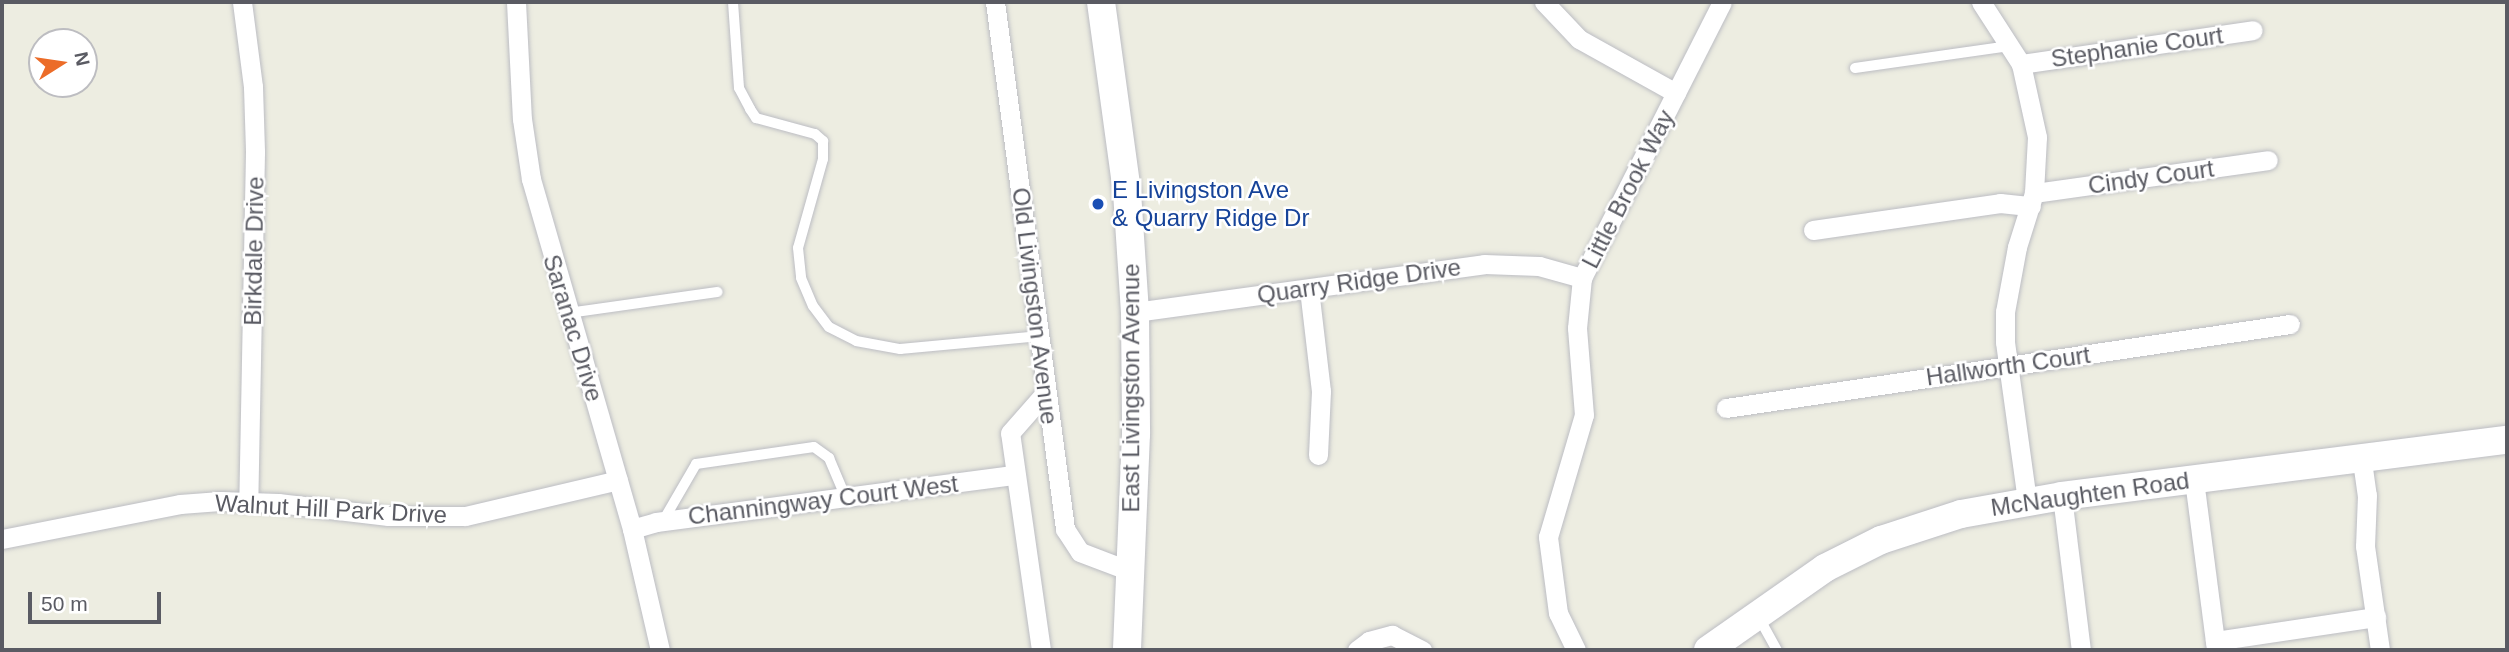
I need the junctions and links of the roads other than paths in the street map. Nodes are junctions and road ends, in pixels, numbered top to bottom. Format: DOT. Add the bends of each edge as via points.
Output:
graph roads {
  1 [pos="242,2"];
  2 [pos="516,2"];
  3 [pos="733,2"];
  4 [pos="995,2"];
  5 [pos="1101,2"];
  6 [pos="1722,2"];
  7 [pos="1981,2"];
  8 [pos="1548,4"];
  9 [pos="2253,30"];
  10 [pos="2013,45"];
  11 [pos="2021,64"];
  12 [pos="1855,68"];
  13 [pos="1676,93"];
  14 [pos="2268,160"];
  15 [pos="2032,200"];
  16 [pos="1813,230"];
  17 [pos="1583,278"];
  18 [pos="1309,289"];
  19 [pos="718,292"];
  20 [pos="1135,312"];
  21 [pos="568,313"];
  22 [pos="2290,324"];
  23 [pos="1040,336"];
  24 [pos="2008,366"];
  25 [pos="1046,391"];
  26 [pos="1727,408"];
  27 [pos="2507,440"];
  28 [pos="1318,455"];
  29 [pos="2362,460"];
  30 [pos="1015,475"];
  31 [pos="618,480"];
  32 [pos="2194,480"];
  33 [pos="2063,496"];
  34 [pos="846,498"];
  35 [pos="248,501"];
  36 [pos="2028,501"];
  37 [pos="663,521"];
  38 [pos="632,529"];
  39 [pos="2,539"];
  40 [pos="1130,571"];
  41 [pos="1756,612"];
  42 [pos="2376,617"];
  43 [pos="2215,645"];
  44 [pos="660,650"];
  45 [pos="1041,650"];
  46 [pos="1127,650"];
  47 [pos="1357,650"];
  48 [pos="1422,650"];
  49 [pos="1576,650"];
  50 [pos="1708,650"];
  51 [pos="1777,650"];
  52 [pos="2081,650"];
  53 [pos="2380,650"];
  1 -- 35 [label="street, Birkdale Drive" via="253,87 255,152"];
  2 -- 21 [label="street, Saranac Drive" via="525,149"];
  3 -- 23 [label="lane" via="739,88 756,118 815,134 823,141 798,248 801,278 829,327 856,341 900,349"];
  4 -- 23 [label="street, Old Livingston Avenue"];
  5 -- 20 [label="street, East Livingston Avenue" via="1126,192"];
  6 -- 13 [label="street, Little Brook Way"];
  7 -- 10 [label="street"];
  8 -- 13 [label="street, Little Brook Way" via="1579,39"];
  9 -- 11 [label="street, Stephanie Court"];
  10 -- 11 [label="street"];
  10 -- 12 [label="lane"];
  11 -- 15 [label="street" via="2037,136"];
  13 -- 17 [label="street, Little Brook Way"];
  14 -- 15 [label="street, Cindy Court"];
  15 -- 16 [label="street, Cindy Court"];
  15 -- 24 [label="street" via="2005,312"];
  17 -- 18 [label="street, Quarry Ridge Drive" via="1511,262"];
  17 -- 49 [label="street, Little Brook Way" via="1577,328 1584,415 1548,537 1554,595 1563,629"];
  18 -- 20 [label="street, Quarry Ridge Drive"];
  18 -- 28 [label="street" via="1320,366"];
  19 -- 21 [label="lane"];
  20 -- 40 [label="street, East Livingston Avenue"];
  21 -- 31 [label="street, Saranac Drive"];
  22 -- 24 [label="street, Hallworth Court"];
  23 -- 25 [label="street, Old Livingston Avenue"];
  24 -- 26 [label="street, Hallworth Court"];
  24 -- 36 [label="street"];
  25 -- 30 [label="street" via="1010,433"];
  25 -- 40 [label="street, Old Livingston Avenue" via="1067,538 1080,552"];
  27 -- 29 [label="street, McNaughten Road"];
  29 -- 32 [label="street, McNaughten Road"];
  29 -- 42 [label="street" via="2367,495 2365,546"];
  30 -- 34 [label="street, Channingway Court West"];
  30 -- 45 [label="street"];
  31 -- 35 [label="street, Walnut Hill Park Drive" via="465,516 388,516"];
  31 -- 38 [label="street, Saranac Drive"];
  32 -- 33 [label="street, McNaughten Road"];
  32 -- 43 [label="street"];
  33 -- 36 [label="street, McNaughten Road"];
  33 -- 52 [label="street"];
  34 -- 37 [label="street, Channingway Court West"];
  34 -- 37 [label="lane" via="829,458 814,447 696,464"];
  35 -- 39 [label="street, Walnut Hill Park Drive" via="180,504"];
  36 -- 41 [label="street, McNaughten Road" via="1961,514 1881,540 1825,568"];
  37 -- 38 [label="street, Channingway Court West"];
  38 -- 44 [label="street, Saranac Drive"];
  40 -- 46 [label="street, East Livingston Avenue"];
  41 -- 50 [label="street, McNaughten Road"];
  41 -- 51 [label="lane"];
  42 -- 43 [label="street"];
  42 -- 53 [label="street"];
  47 -- 48 [label="street" via="1369,641 1392,635"];
}
